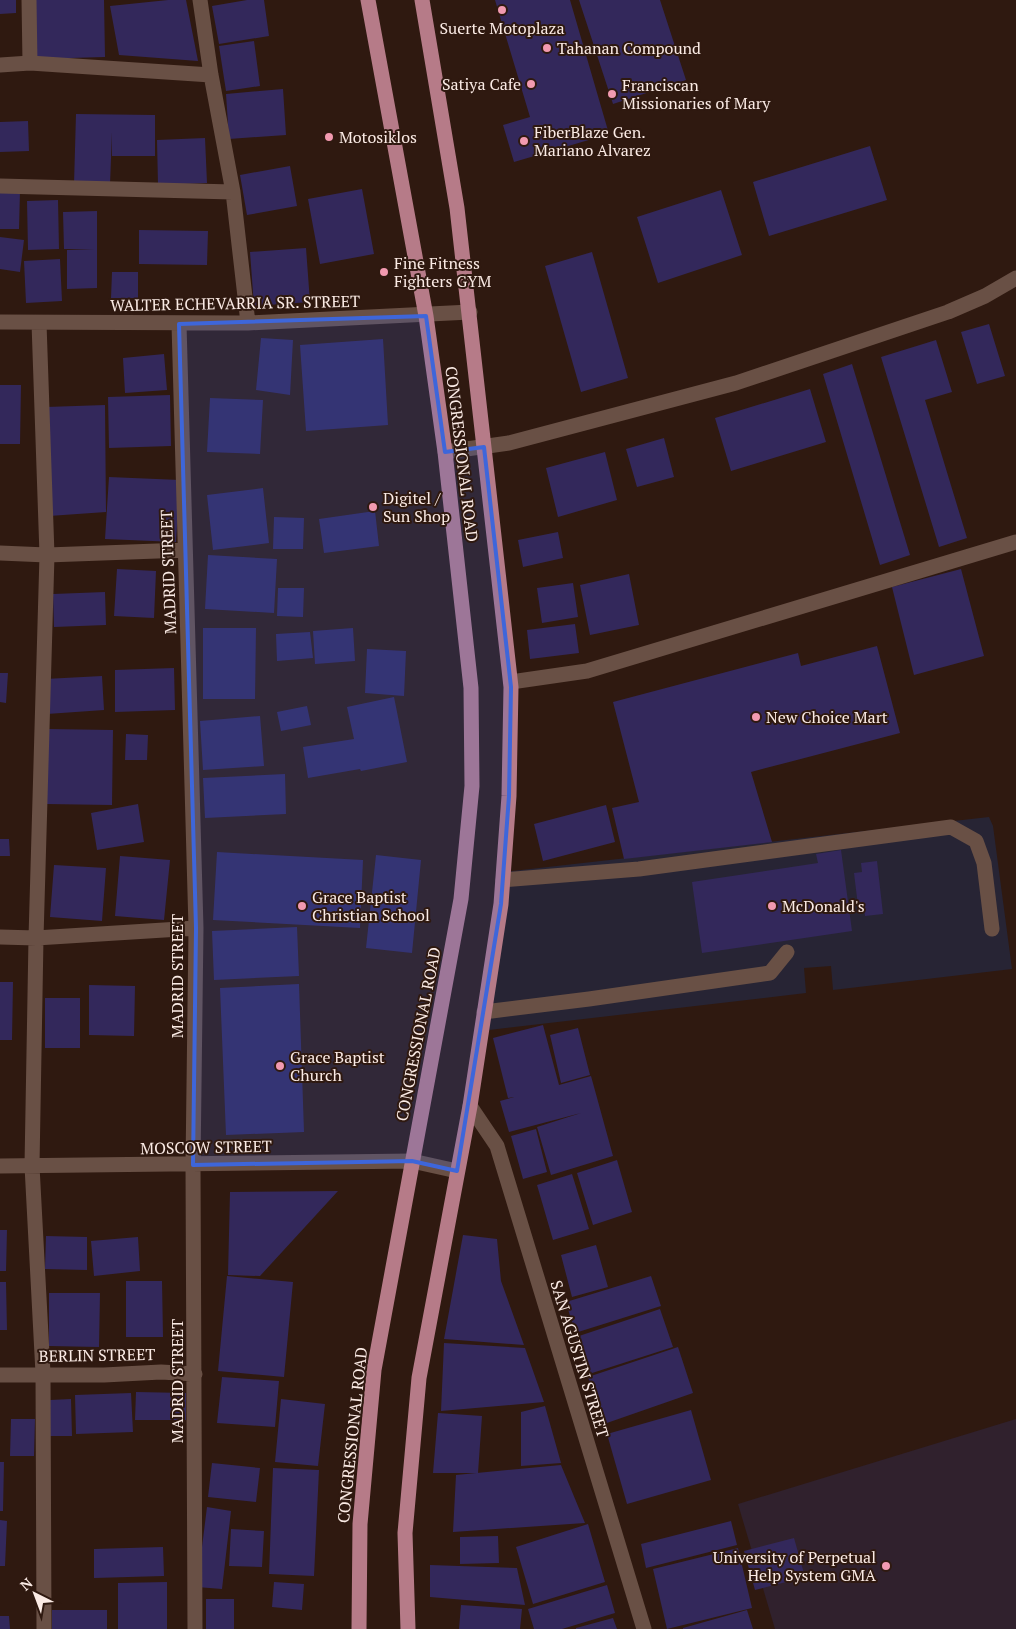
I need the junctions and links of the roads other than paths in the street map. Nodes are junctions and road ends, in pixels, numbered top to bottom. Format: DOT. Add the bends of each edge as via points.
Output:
graph roads {
  1 [pos="29,0"];
  2 [pos="200,0"];
  3 [pos="368,0"];
  4 [pos="422,0"];
  5 [pos="30,63"];
  6 [pos="0,65"];
  7 [pos="211,75"];
  8 [pos="0,186"];
  9 [pos="233,192"];
  10 [pos="1016,278"];
  11 [pos="470,312"];
  12 [pos="426,316"];
  13 [pos="0,322"];
  14 [pos="39,323"];
  15 [pos="248,323"];
  16 [pos="180,324"];
  17 [pos="484,447"];
  18 [pos="445,452"];
  19 [pos="1016,542"];
  20 [pos="185,550"];
  21 [pos="0,553"];
  22 [pos="47,555"];
  23 [pos="511,682"];
  24 [pos="503,880"];
  25 [pos="196,928"];
  26 [pos="992,929"];
  27 [pos="0,937"];
  28 [pos="36,938"];
  29 [pos="787,952"];
  30 [pos="484,1012"];
  31 [pos="470,1106"];
  32 [pos="412,1161"];
  33 [pos="194,1165"];
  34 [pos="0,1166"];
  35 [pos="32,1166"];
  36 [pos="457,1171"];
  37 [pos="43,1373"];
  38 [pos="195,1374"];
  39 [pos="0,1375"];
  40 [pos="44,1629"];
  41 [pos="195,1629"];
  42 [pos="359,1629"];
  43 [pos="408,1629"];
  44 [pos="644,1629"];
  1 -- 5 [label="street"];
  2 -- 7 [label="street"];
  3 -- 12 [label="main road, CONGRESSIONAL ROAD"];
  4 -- 11 [label="main road, CONGRESSIONAL ROAD" via="457,208"];
  5 -- 6 [label="street"];
  5 -- 7 [label="street"];
  7 -- 9 [label="street"];
  8 -- 9 [label="street"];
  9 -- 15 [label="street"];
  10 -- 17 [label="street" via="948,312 736,383"];
  11 -- 12 [label="street, WALTER ECHEVARRIA SR. STREET"];
  11 -- 17 [label="main road, CONGRESSIONAL ROAD"];
  12 -- 15 [label="street, WALTER ECHEVARRIA SR. STREET"];
  12 -- 18 [label="main road, CONGRESSIONAL ROAD"];
  13 -- 14 [label="street, WALTER ECHEVARRIA SR. STREET"];
  14 -- 16 [label="street, WALTER ECHEVARRIA SR. STREET"];
  14 -- 22 [label="street"];
  15 -- 16 [label="street, WALTER ECHEVARRIA SR. STREET"];
  16 -- 20 [label="street, MADRID STREET"];
  17 -- 18 [label="street"];
  17 -- 23 [label="main road, CONGRESSIONAL ROAD"];
  18 -- 32 [label="main road, CONGRESSIONAL ROAD" via="471,688 472,786 461,899"];
  19 -- 23 [label="street" via="587,672"];
  20 -- 22 [label="street"];
  20 -- 25 [label="street, MADRID STREET"];
  21 -- 22 [label="street"];
  22 -- 28 [label="street"];
  23 -- 24 [label="main road, CONGRESSIONAL ROAD" via="509,796"];
  24 -- 26 [label="street" via="638,869 951,826 976,841 984,863"];
  24 -- 30 [label="main road, CONGRESSIONAL ROAD"];
  25 -- 28 [label="street"];
  25 -- 33 [label="street, MADRID STREET"];
  27 -- 28 [label="street"];
  28 -- 35 [label="street"];
  29 -- 30 [label="street" via="770,973"];
  30 -- 31 [label="main road, CONGRESSIONAL ROAD"];
  31 -- 36 [label="main road, CONGRESSIONAL ROAD"];
  31 -- 44 [label="street, SAN AGUSTIN STREET" via="497,1146"];
  32 -- 33 [label="street, MOSCOW STREET"];
  32 -- 36 [label="street, MOSCOW STREET"];
  32 -- 42 [label="main road, CONGRESSIONAL ROAD" via="374,1370 360,1524"];
  33 -- 35 [label="street, MOSCOW STREET"];
  33 -- 38 [label="street, MADRID STREET"];
  34 -- 35 [label="street, MOSCOW STREET"];
  35 -- 37 [label="street"];
  36 -- 43 [label="main road, CONGRESSIONAL ROAD" via="419,1378 405,1533"];
  37 -- 38 [label="street, BERLIN STREET"];
  37 -- 39 [label="street, BERLIN STREET"];
  37 -- 40 [label="street"];
  38 -- 41 [label="street, MADRID STREET"];
}
